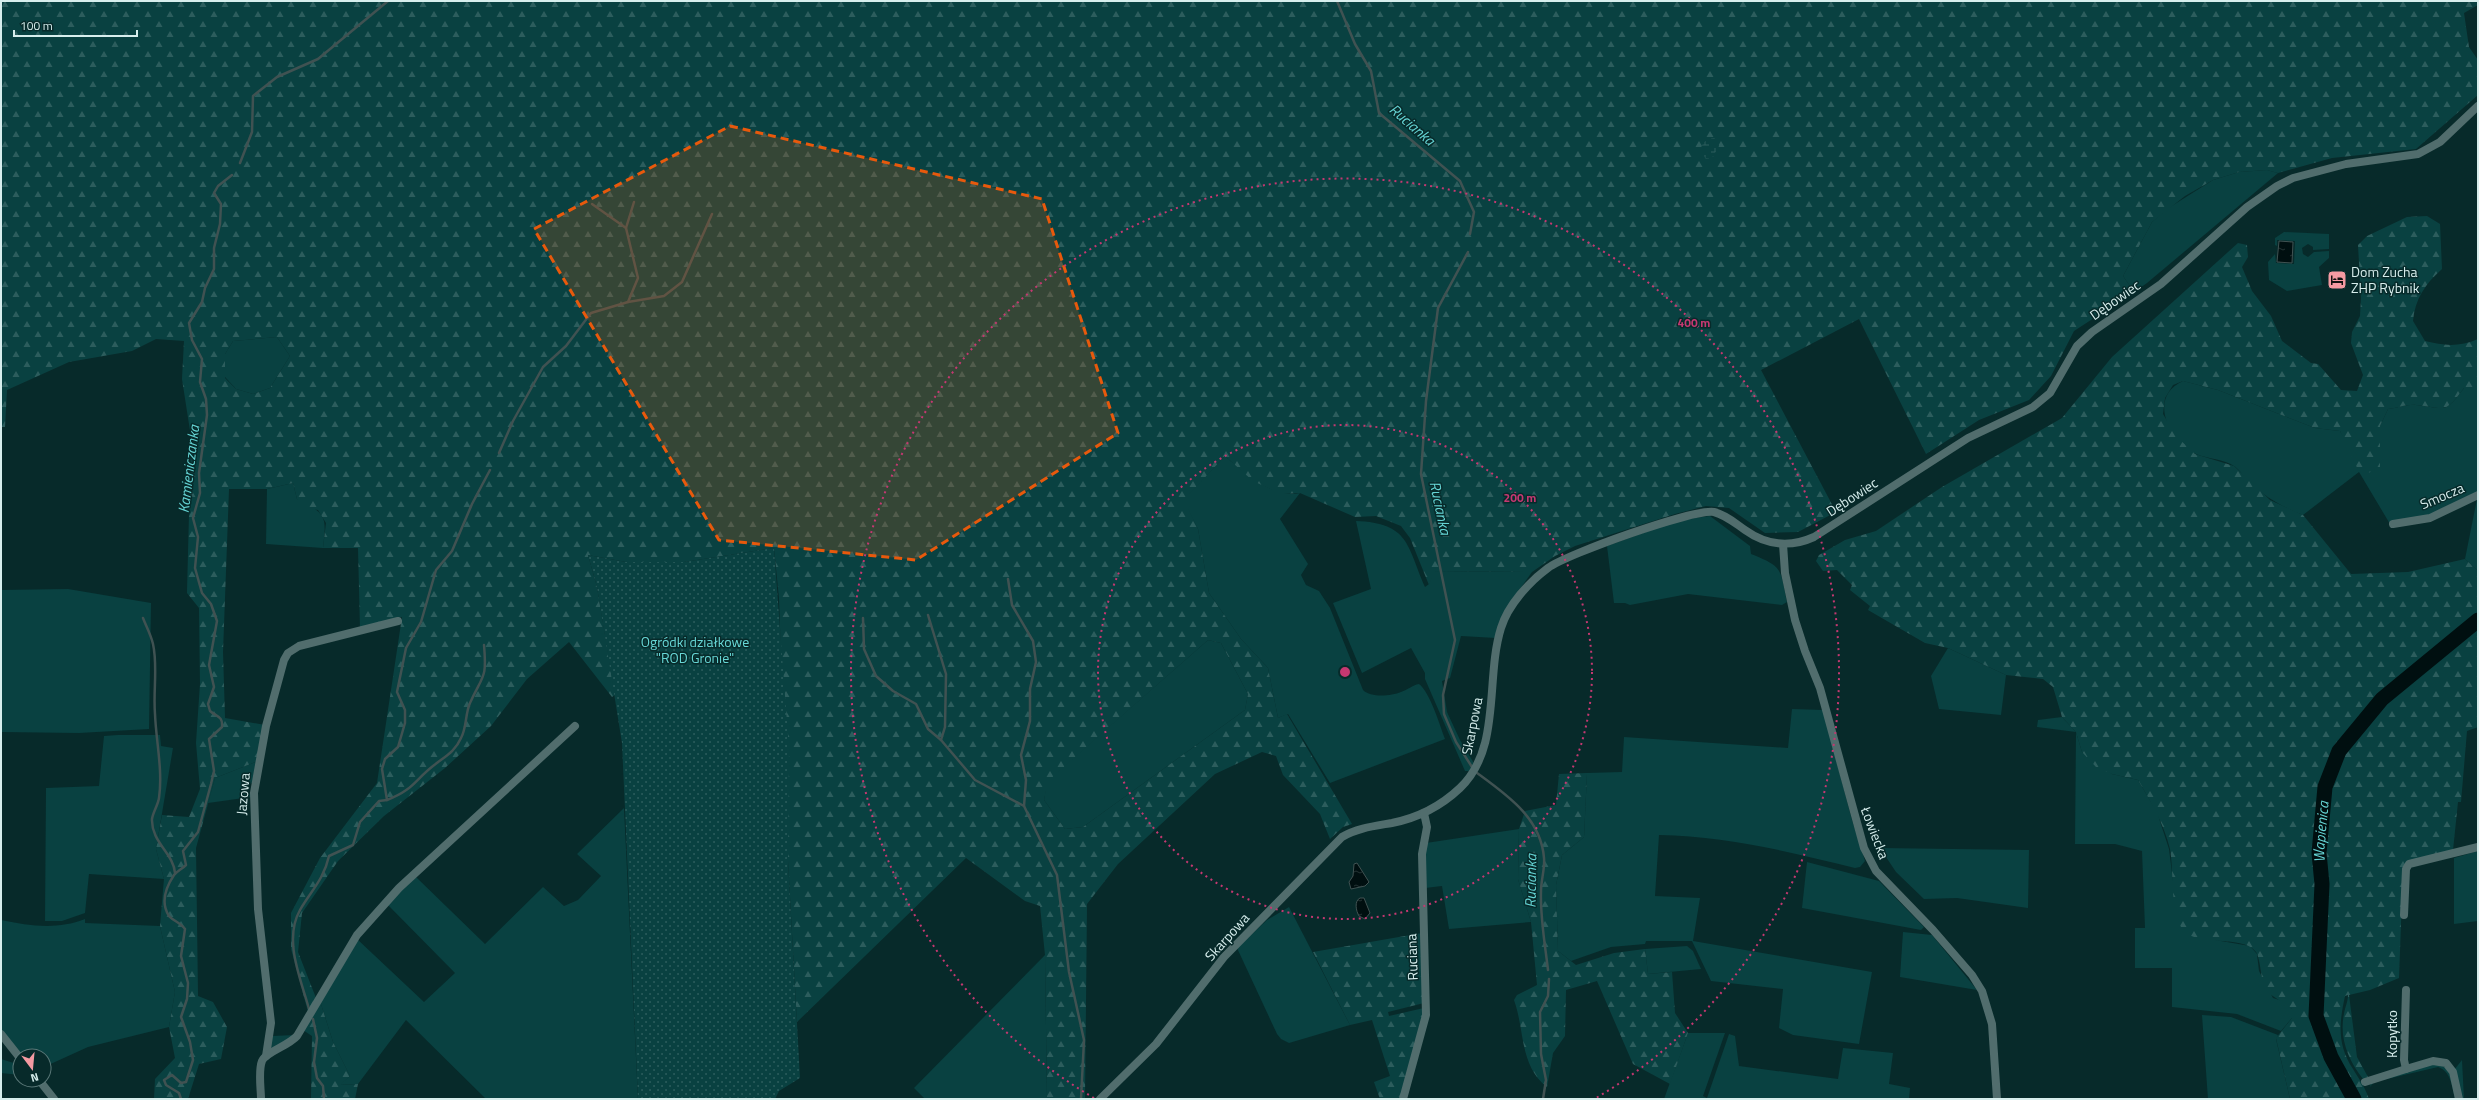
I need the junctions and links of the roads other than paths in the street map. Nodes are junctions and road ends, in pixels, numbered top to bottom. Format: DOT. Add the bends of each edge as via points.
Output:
graph roads {
  1 [pos="2478,106"];
  2 [pos="2478,495"];
  3 [pos="2393,524"];
  4 [pos="1783,544"];
  5 [pos="398,621"];
  6 [pos="575,726"];
  7 [pos="1424,813"];
  8 [pos="2478,847"];
  9 [pos="2404,915"];
  10 [pos="2406,990"];
  11 [pos="1,1034"];
  12 [pos="12,1048"];
  13 [pos="266,1056"];
  14 [pos="2406,1069"];
  15 [pos="2365,1082"];
  16 [pos="45,1088"];
  17 [pos="54,1099"];
  18 [pos="262,1099"];
  19 [pos="1100,1099"];
  20 [pos="1403,1099"];
  21 [pos="1997,1099"];
  22 [pos="2459,1099"];
  1 -- 4 [label="street, Dębowiec" via="2440,142 2418,154 2346,164 2293,178 2277,186 2247,207 2161,284 2092,332 2078,346 2053,389 2034,407 1968,438 1814,537 1801,542"];
  2 -- 3 [label="street, Smocza" via="2430,518"];
  4 -- 7 [label="street, Skarpowa" via="1756,537 1722,515 1702,512 1676,518 1573,555 1548,568 1525,590 1501,626 1485,741 1477,766 1459,789"];
  4 -- 21 [label="street, Łowiecka" via="1785,573 1795,620 1820,688 1864,848 1876,871 1933,930 1982,991 1992,1024"];
  5 -- 13 [label="street, Jazowa" via="299,646 288,653 284,660 266,726 254,793 258,909 271,1023"];
  6 -- 13 [label="street" via="376,912 350,945 297,1036 291,1043"];
  7 -- 19 [label="street, Skarpowa" via="1359,829 1342,837 1224,957 1156,1044"];
  7 -- 20 [label="street, Ruciana" via="1427,827 1422,854 1426,1015"];
  8 -- 9 [label="street" via="2409,864 2406,869"];
  10 -- 14 [label="street, Kopytko"];
  11 -- 12 [label="street"];
  13 -- 18 [label="street, Jazowa" via="262,1062"];
  14 -- 15 [label="street"];
  14 -- 22 [label="street, Kopytko" via="2433,1061 2446,1062 2452,1069"];
  16 -- 17 [label="street"];
}
